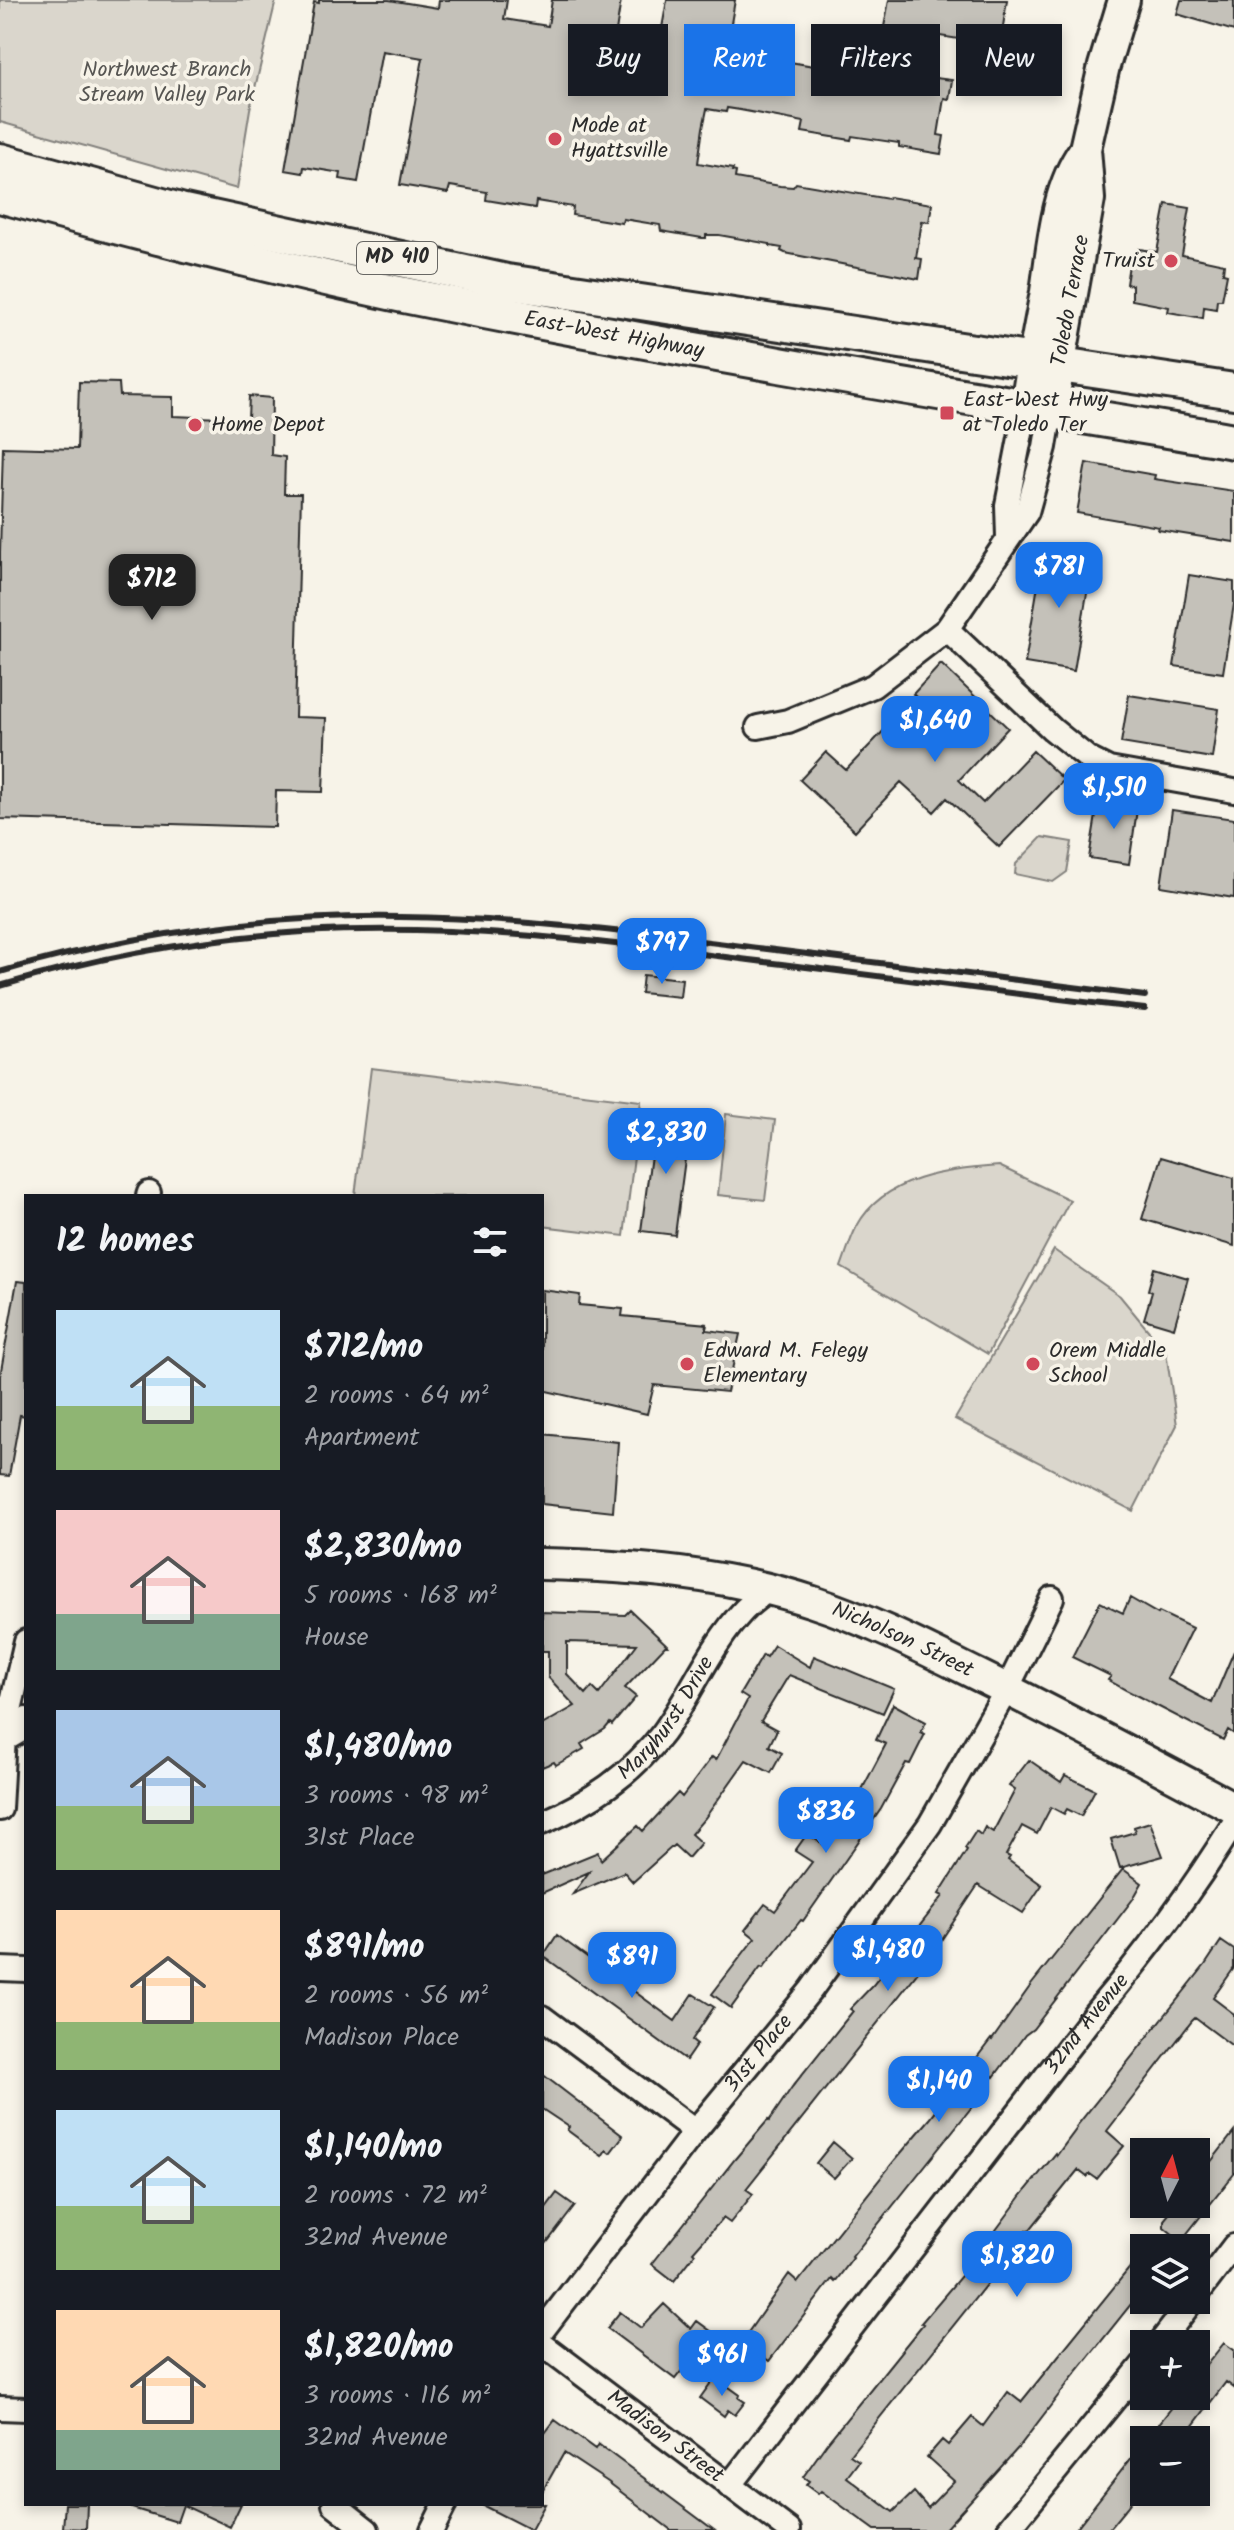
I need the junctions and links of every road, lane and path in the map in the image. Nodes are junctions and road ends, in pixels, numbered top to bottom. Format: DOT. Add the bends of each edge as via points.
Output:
graph roads {
  1 [pos="1124,0"];
  2 [pos="0,161"];
  3 [pos="0,195"];
  4 [pos="1045,362"];
  5 [pos="1234,391"];
  6 [pos="1038,409"];
  7 [pos="1234,441"];
  8 [pos="947,629"];
  9 [pos="758,727"];
  10 [pos="1234,791"];
  11 [pos="544,1564"];
  12 [pos="767,1590"];
  13 [pos="1052,1598"];
  14 [pos="24,1652"];
  15 [pos="1007,1689"];
  16 [pos="10,1732"];
  17 [pos="1234,1808"];
  18 [pos="0,1809"];
  19 [pos="544,1822"];
  20 [pos="1234,1823"];
  21 [pos="0,1969"];
  22 [pos="24,1970"];
  23 [pos="544,2018"];
  24 [pos="695,2131"];
  25 [pos="1234,2246"];
  26 [pos="1210,2277"];
  27 [pos="1182,2314"];
  28 [pos="544,2328"];
  29 [pos="1170,2330"];
  30 [pos="544,2346"];
  31 [pos="1130,2380"];
  32 [pos="0,2408"];
  33 [pos="24,2409"];
  34 [pos="729,2486"];
  35 [pos="337,2506"];
  36 [pos="444,2506"];
  37 [pos="367,2530"];
  38 [pos="432,2530"];
  39 [pos="789,2530"];
  40 [pos="1008,2530"];
  1 -- 4 [label="street, Toledo Terrace" via="1085,149 1073,166 1058,217"];
  2 -- 4 [label="main road, East-West Highway / MD 410" via="193,214 507,282"];
  3 -- 6 [label="main road, East-West Highway / MD 410" via="396,293"];
  4 -- 5 [label="main road, East-West Highway / MD 410"];
  4 -- 6 [label="street, Toledo Terrace"];
  6 -- 7 [label="main road, East-West Highway / MD 410"];
  6 -- 8 [label="street, Toledo Terrace" via="1045,447 1027,512"];
  8 -- 9 [label="street, Toledo Terrace" via="873,686 788,721"];
  8 -- 10 [label="street" via="1089,759 1109,769"];
  11 -- 12 [label="street, Nicholson Street" via="650,1569"];
  12 -- 15 [label="street, Nicholson Street" via="859,1619"];
  12 -- 19 [label="street, Maryhurst Drive" via="719,1641 663,1733 629,1770 600,1794"];
  13 -- 15 [label="street, 31st Place"];
  14 -- 16 [label="street"];
  15 -- 17 [label="street, Nicholson Street"];
  15 -- 24 [label="street, 31st Place" via="930,1824 811,1990"];
  16 -- 18 [label="street"];
  20 -- 34 [label="street, 32nd Avenue" via="1136,1965"];
  21 -- 22 [label="street"];
  23 -- 24 [label="street"];
  24 -- 28 [label="street, 31st Place"];
  25 -- 26 [label="street"];
  27 -- 29 [label="street"];
  30 -- 34 [label="street, Madison Street"];
  31 -- 40 [label="street"];
  32 -- 33 [label="street"];
  34 -- 39 [label="street, Madison Street"];
  35 -- 37 [label="street"];
  36 -- 38 [label="street"];
}
